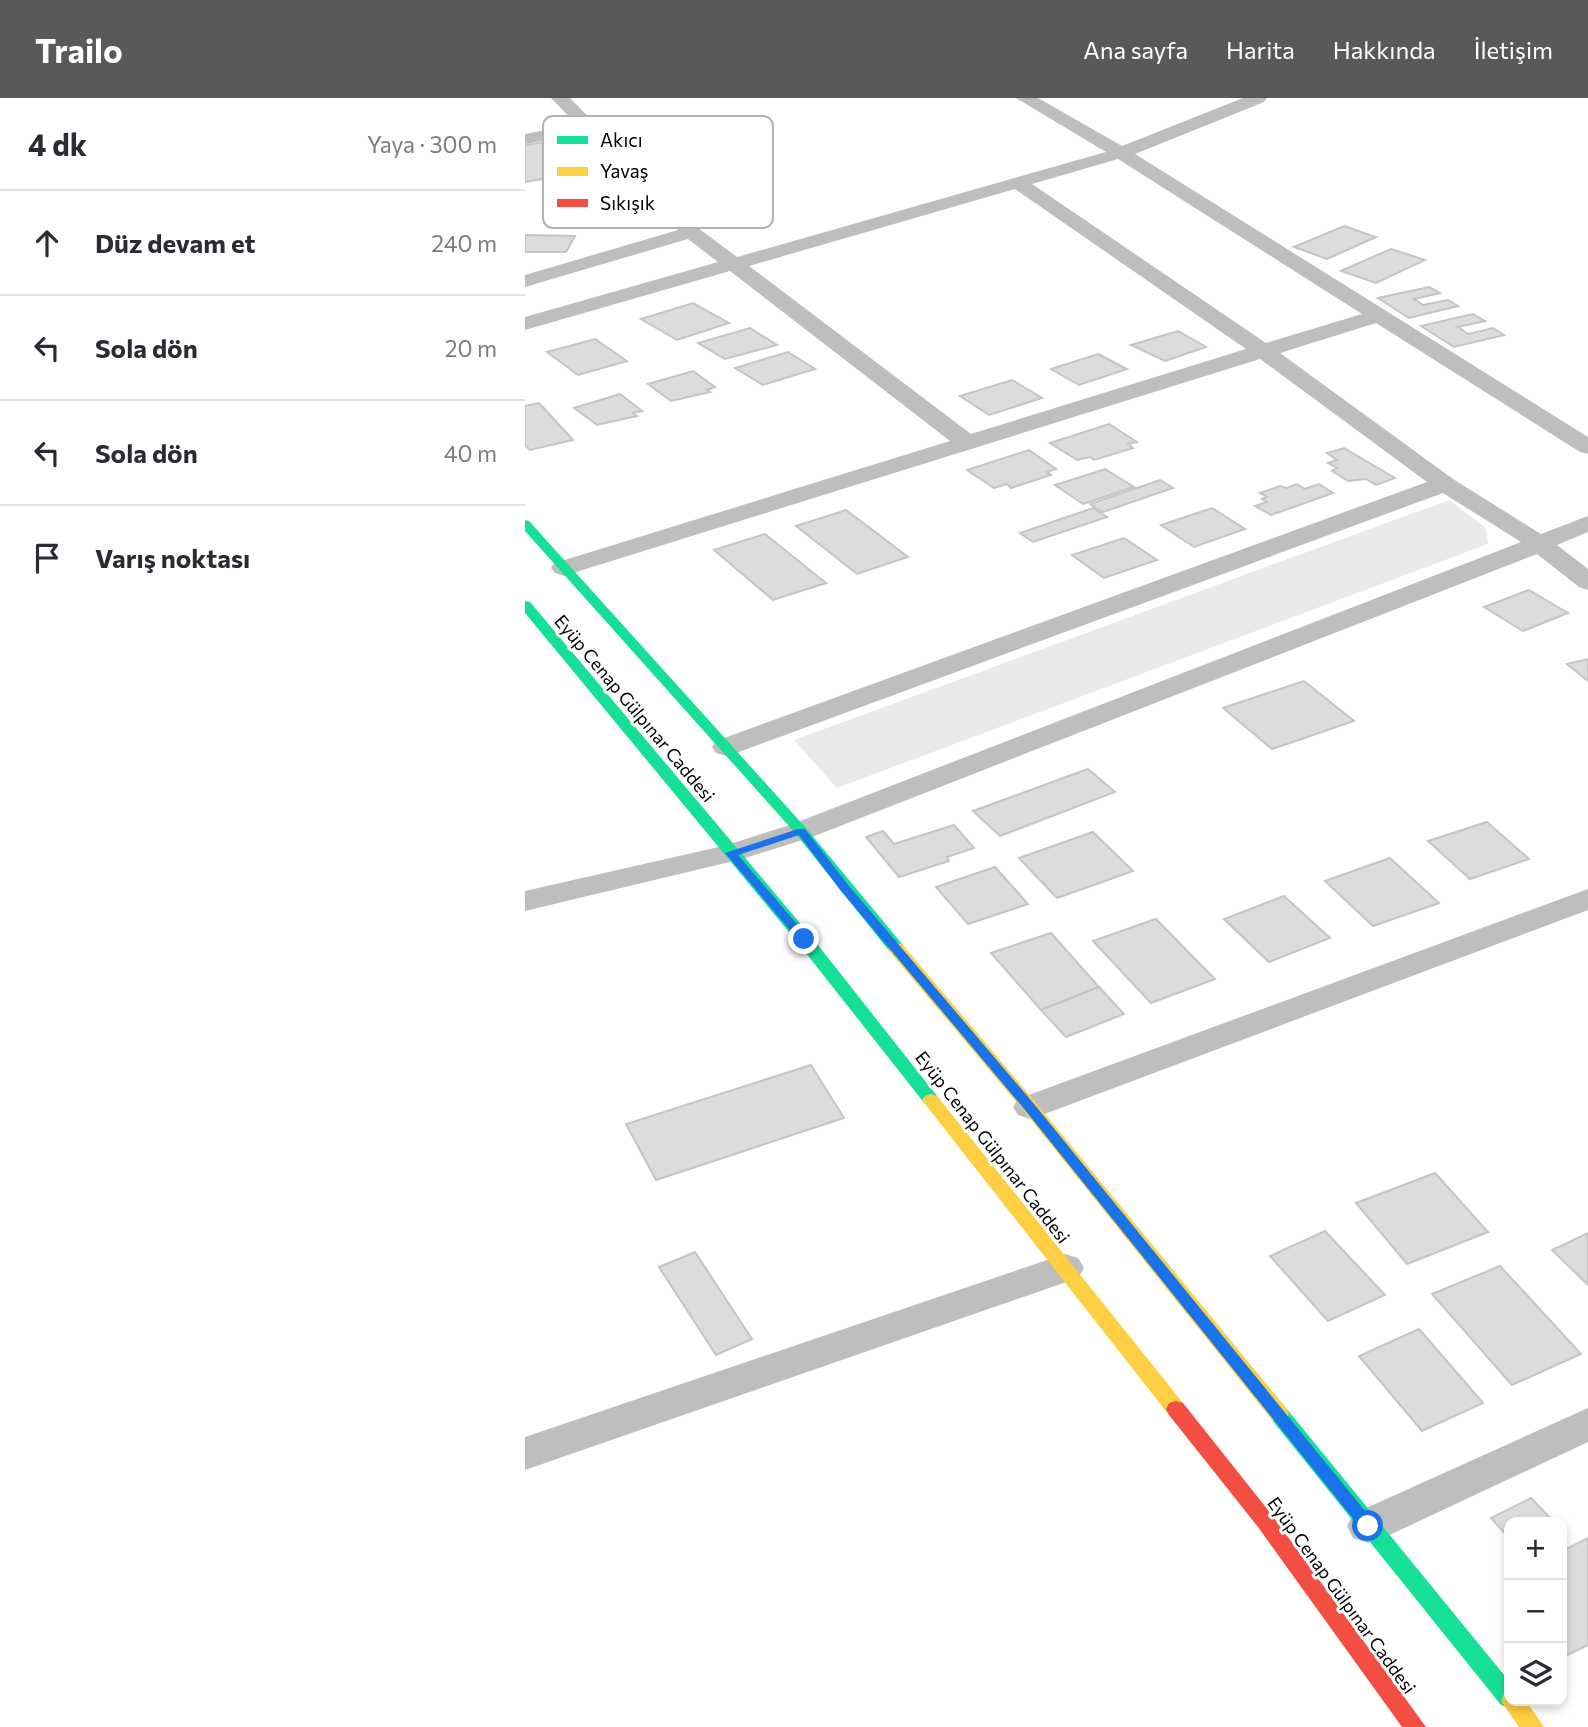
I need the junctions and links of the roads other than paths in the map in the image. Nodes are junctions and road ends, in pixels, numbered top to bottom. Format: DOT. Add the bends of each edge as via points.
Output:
graph roads {
  1 [pos="559,98"];
  2 [pos="1025,98"];
  3 [pos="1258,98"];
  4 [pos="578,116"];
  5 [pos="543,136"];
  6 [pos="525,139"];
  7 [pos="1121,153"];
  8 [pos="1018,183"];
  9 [pos="687,228"];
  10 [pos="691,232"];
  11 [pos="732,265"];
  12 [pos="525,281"];
  13 [pos="1380,315"];
  14 [pos="525,324"];
  15 [pos="1263,351"];
  16 [pos="1582,437"];
  17 [pos="968,443"];
  18 [pos="1445,484"];
  19 [pos="1588,523"];
  20 [pos="525,524"];
  21 [pos="1539,543"];
  22 [pos="564,568"];
  23 [pos="1588,582"];
  24 [pos="525,605"];
  25 [pos="726,747"];
  26 [pos="801,831"];
  27 [pos="731,853"];
  28 [pos="1588,899"];
  29 [pos="525,901"];
  30 [pos="1030,1107"];
  31 [pos="1065,1268"];
  32 [pos="1588,1424"];
  33 [pos="525,1454"];
  34 [pos="1368,1526"];
  35 [pos="1504,1691"];
  36 [pos="1516,1706"];
  37 [pos="1415,1727"];
  38 [pos="1533,1727"];
  1 -- 4 [label="street"];
  2 -- 7 [label="street"];
  3 -- 7 [label="street"];
  5 -- 6 [label="street"];
  7 -- 8 [label="street"];
  7 -- 13 [label="street"];
  8 -- 11 [label="street"];
  8 -- 15 [label="street"];
  9 -- 10 [label="street"];
  10 -- 11 [label="street"];
  10 -- 12 [label="street"];
  11 -- 14 [label="street"];
  11 -- 17 [label="street"];
  13 -- 15 [label="street"];
  13 -- 16 [label="street"];
  15 -- 17 [label="street"];
  15 -- 18 [label="street"];
  17 -- 22 [label="street"];
  18 -- 21 [label="street"];
  18 -- 25 [label="street"];
  19 -- 21 [label="street"];
  20 -- 22 [label="main road"];
  21 -- 23 [label="street"];
  21 -- 26 [label="street"];
  22 -- 25 [label="main road"];
  24 -- 27 [label="main road, Eyüp Cenap Gülpınar Caddesi"];
  25 -- 26 [label="main road"];
  26 -- 27 [label="street"];
  26 -- 30 [label="main road"];
  27 -- 29 [label="street"];
  27 -- 31 [label="main road, Eyüp Cenap Gülpınar Caddesi"];
  28 -- 30 [label="street"];
  30 -- 34 [label="main road"];
  31 -- 33 [label="street"];
  31 -- 37 [label="main road, Eyüp Cenap Gülpınar Caddesi" via="1265,1521"];
  32 -- 34 [label="street"];
  34 -- 35 [label="main road"];
  36 -- 38 [label="main road"];
}
